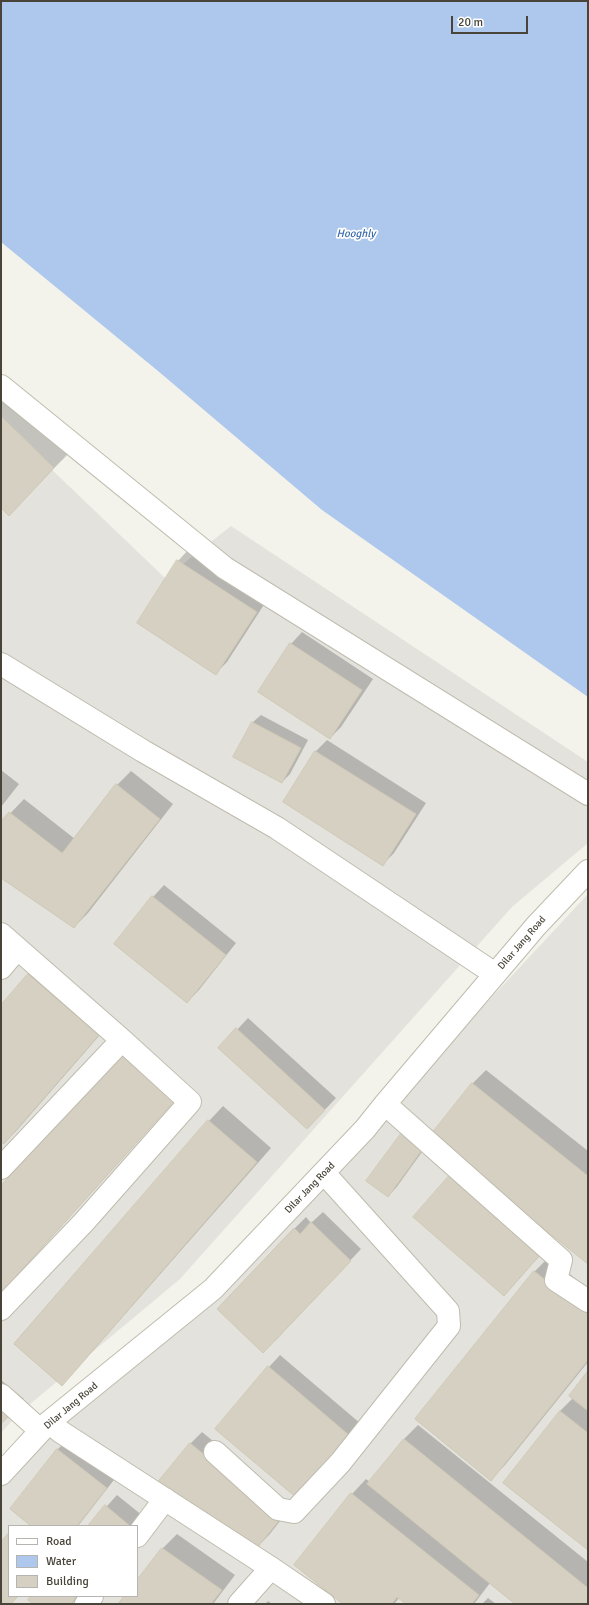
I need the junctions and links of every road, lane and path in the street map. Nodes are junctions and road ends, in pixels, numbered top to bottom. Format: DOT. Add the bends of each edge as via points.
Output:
graph roads {
  1 [pos="1,386"];
  2 [pos="1,664"];
  3 [pos="588,794"];
  4 [pos="588,871"];
  5 [pos="1,934"];
  6 [pos="17,949"];
  7 [pos="1,968"];
  8 [pos="495,974"];
  9 [pos="122,1040"];
  10 [pos="384,1104"];
  11 [pos="1,1168"];
  12 [pos="324,1173"];
  13 [pos="588,1301"];
  14 [pos="1,1309"];
  15 [pos="1,1395"];
  16 [pos="45,1426"];
  17 [pos="215,1452"];
  18 [pos="1,1474"];
  19 [pos="165,1499"];
  20 [pos="138,1535"];
  21 [pos="271,1568"];
  22 [pos="239,1604"];
  23 [pos="324,1604"];
  1 -- 3 [label="street" via="225,568"];
  2 -- 8 [label="street" via="143,751 277,828"];
  4 -- 8 [label="street, Dilar Jang Road"];
  5 -- 6 [label="street"];
  6 -- 7 [label="street"];
  6 -- 9 [label="street"];
  8 -- 10 [label="street, Dilar Jang Road"];
  9 -- 11 [label="street"];
  9 -- 14 [label="street" via="190,1102 84,1222"];
  10 -- 12 [label="street, Dilar Jang Road" via="366,1129"];
  10 -- 13 [label="street" via="561,1260 556,1280"];
  12 -- 16 [label="street, Dilar Jang Road" via="213,1289"];
  12 -- 17 [label="street" via="448,1311 449,1326 340,1463 294,1512 278,1508"];
  15 -- 16 [label="street"];
  16 -- 18 [label="street, Dilar Jang Road"];
  16 -- 19 [label="street" via="60,1432"];
  19 -- 20 [label="street"];
  19 -- 21 [label="street"];
  21 -- 22 [label="street"];
  21 -- 23 [label="street"];
}
